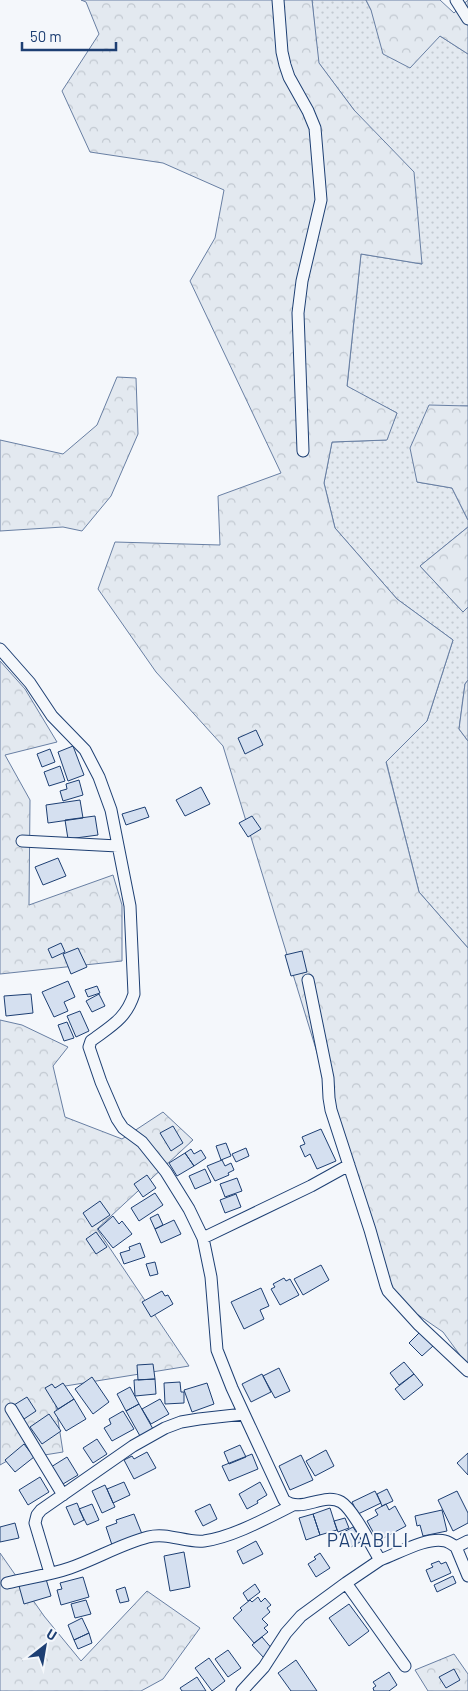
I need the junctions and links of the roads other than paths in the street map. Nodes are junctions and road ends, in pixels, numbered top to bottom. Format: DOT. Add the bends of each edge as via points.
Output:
graph roads {
  1 [pos="278,0"];
  2 [pos="456,0"];
  3 [pos="468,19"];
  4 [pos="303,450"];
  5 [pos="0,649"];
  6 [pos="22,841"];
  7 [pos="118,846"];
  8 [pos="308,980"];
  9 [pos="349,1165"];
  10 [pos="203,1238"];
  11 [pos="468,1371"];
  12 [pos="11,1409"];
  13 [pos="244,1414"];
  14 [pos="63,1495"];
  15 [pos="293,1505"];
  16 [pos="468,1541"];
  17 [pos="456,1547"];
  18 [pos="380,1560"];
  19 [pos="50,1573"];
  20 [pos="468,1576"];
  21 [pos="7,1583"];
  22 [pos="346,1583"];
  23 [pos="405,1666"];
  24 [pos="242,1691"];
  1 -- 4 [label="street" via="285,65 315,128 321,200 298,313"];
  2 -- 3 [label="street"];
  5 -- 7 [label="street" via="30,683 52,716 85,750 111,810"];
  6 -- 7 [label="street"];
  7 -- 10 [label="street" via="130,906 134,994 123,1016 91,1041 89,1047 117,1119 123,1128 142,1142 166,1172"];
  8 -- 9 [label="street" via="328,1078 331,1110"];
  9 -- 10 [label="street"];
  9 -- 11 [label="street" via="388,1291"];
  10 -- 13 [label="street" via="212,1286 217,1350"];
  12 -- 14 [label="street"];
  13 -- 14 [label="street" via="181,1422 165,1428 139,1442"];
  13 -- 15 [label="street" via="284,1500"];
  14 -- 19 [label="street" via="42,1510 35,1523"];
  15 -- 18 [label="street" via="341,1502 349,1509"];
  15 -- 19 [label="street" via="214,1539 203,1541 150,1536"];
  16 -- 17 [label="street"];
  17 -- 18 [label="street" via="444,1541 432,1541"];
  17 -- 20 [label="street"];
  18 -- 22 [label="street"];
  19 -- 21 [label="street"];
  22 -- 23 [label="street"];
  22 -- 24 [label="street" via="297,1620 264,1667"];
}
